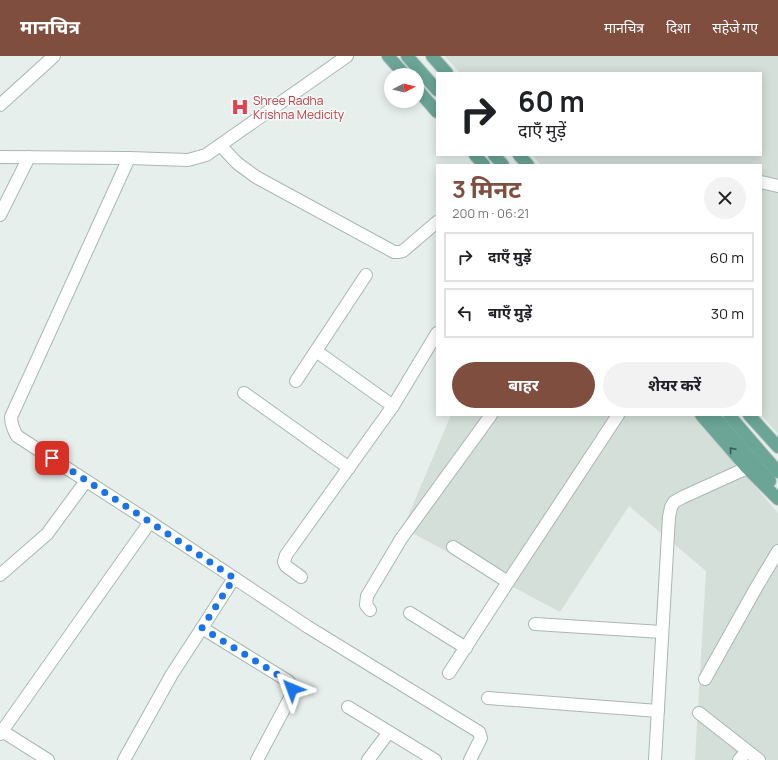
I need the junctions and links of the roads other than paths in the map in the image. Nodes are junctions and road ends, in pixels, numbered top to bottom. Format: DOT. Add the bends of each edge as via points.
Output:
graph roads {
  1 [pos="53,56"];
  2 [pos="347,56"];
  3 [pos="388,56"];
  4 [pos="407,56"];
  5 [pos="432,56"];
  6 [pos="399,68"];
  7 [pos="446,72"];
  8 [pos="436,89"];
  9 [pos="424,97"];
  10 [pos="0,105"];
  11 [pos="436,111"];
  12 [pos="220,145"];
  13 [pos="476,156"];
  14 [pos="495,156"];
  15 [pos="520,156"];
  16 [pos="0,157"];
  17 [pos="29,157"];
  18 [pos="129,158"];
  19 [pos="483,164"];
  20 [pos="502,164"];
  21 [pos="527,164"];
  22 [pos="762,182"];
  23 [pos="778,186"];
  24 [pos="0,214"];
  25 [pos="436,223"];
  26 [pos="366,275"];
  27 [pos="436,335"];
  28 [pos="316,350"];
  29 [pos="296,381"];
  30 [pos="244,393"];
  31 [pos="393,406"];
  32 [pos="490,416"];
  33 [pos="617,416"];
  34 [pos="702,416"];
  35 [pos="714,416"];
  36 [pos="730,416"];
  37 [pos="750,416"];
  38 [pos="778,448"];
  39 [pos="349,468"];
  40 [pos="748,468"];
  41 [pos="778,472"];
  42 [pos="86,481"];
  43 [pos="778,489"];
  44 [pos="778,498"];
  45 [pos="150,522"];
  46 [pos="453,547"];
  47 [pos="778,551"];
  48 [pos="0,575"];
  49 [pos="234,578"];
  50 [pos="301,578"];
  51 [pos="508,582"];
  52 [pos="370,610"];
  53 [pos="410,613"];
  54 [pos="535,624"];
  55 [pos="202,628"];
  56 [pos="662,632"];
  57 [pos="466,648"];
  58 [pos="449,673"];
  59 [pos="705,679"];
  60 [pos="488,698"];
  61 [pos="348,707"];
  62 [pos="658,710"];
  63 [pos="699,713"];
  64 [pos="1,732"];
  65 [pos="389,732"];
  66 [pos="743,755"];
  67 [pos="48,760"];
  68 [pos="124,760"];
  69 [pos="257,760"];
  70 [pos="368,760"];
  71 [pos="434,760"];
  72 [pos="470,760"];
  73 [pos="655,760"];
  74 [pos="759,760"];
  1 -- 10 [label="street"];
  2 -- 12 [label="street"];
  3 -- 6 [label="main road"];
  4 -- 8 [label="main road"];
  5 -- 7 [label="main road"];
  9 -- 11 [label="main road"];
  12 -- 18 [label="street" via="206,155 188,160"];
  12 -- 25 [label="street" via="237,163 256,177 394,252 403,251"];
  13 -- 19 [label="main road"];
  14 -- 20 [label="main road"];
  15 -- 21 [label="main road"];
  16 -- 17 [label="street"];
  17 -- 18 [label="street"];
  17 -- 24 [label="street"];
  18 -- 42 [label="street" via="11,417 11,424 17,436"];
  22 -- 23 [label="street"];
  26 -- 28 [label="street"];
  27 -- 31 [label="street"];
  28 -- 29 [label="street"];
  28 -- 31 [label="street"];
  30 -- 39 [label="street"];
  31 -- 39 [label="street"];
  32 -- 52 [label="street" via="401,539 367,596 366,605"];
  33 -- 51 [label="street"];
  40 -- 34 [label="main road, one-way"];
  35 -- 43 [label="main road"];
  36 -- 41 [label="main road"];
  37 -- 38 [label="main road"];
  39 -- 50 [label="street" via="285,558 286,566"];
  40 -- 44 [label="main road"];
  40 -- 56 [label="street" via="683,497 671,507"];
  42 -- 45 [label="street"];
  42 -- 48 [label="street" via="47,534"];
  45 -- 49 [label="street"];
  45 -- 64 [label="street"];
  46 -- 51 [label="street"];
  47 -- 59 [label="street"];
  49 -- 55 [label="street"];
  49 -- 72 [label="street" via="308,627 479,732 481,738"];
  51 -- 57 [label="street"];
  53 -- 57 [label="street"];
  54 -- 56 [label="street"];
  55 -- 68 [label="street" via="172,674"];
  55 -- 69 [label="street" via="291,685 292,694"];
  56 -- 62 [label="street"];
  57 -- 58 [label="street"];
  60 -- 62 [label="street"];
  61 -- 65 [label="street"];
  62 -- 73 [label="street"];
  63 -- 66 [label="street"];
  64 -- 67 [label="street"];
  65 -- 70 [label="street"];
  65 -- 71 [label="street"];
  66 -- 74 [label="street"];
}
